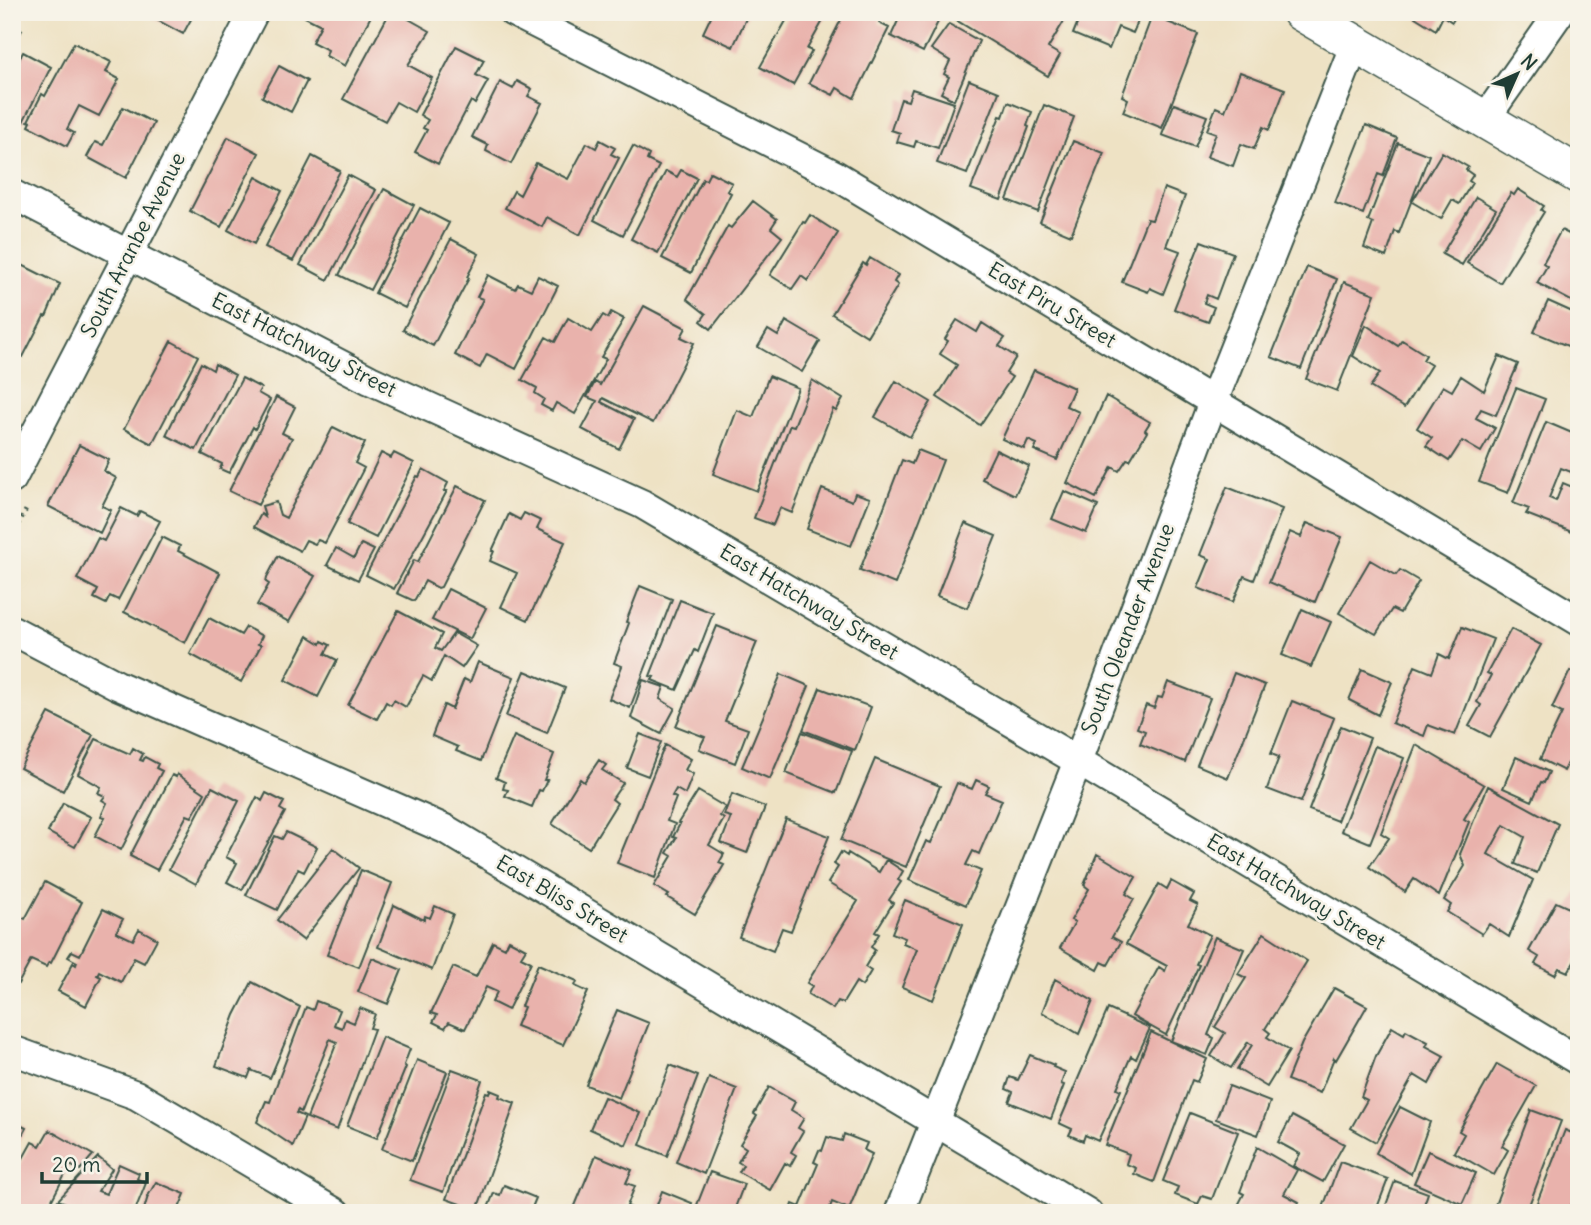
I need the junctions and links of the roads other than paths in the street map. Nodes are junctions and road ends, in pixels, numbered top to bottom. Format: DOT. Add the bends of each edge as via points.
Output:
graph roads {
  1 [pos="254,12"];
  2 [pos="513,12"];
  3 [pos="1301,12"];
  4 [pos="1560,12"];
  5 [pos="1355,44"];
  6 [pos="1485,119"];
  7 [pos="1579,174"];
  8 [pos="12,194"];
  9 [pos="127,255"];
  10 [pos="1213,402"];
  11 [pos="12,479"];
  12 [pos="1579,621"];
  13 [pos="12,630"];
  14 [pos="1078,761"];
  15 [pos="12,1050"];
  16 [pos="1579,1061"];
  17 [pos="935,1121"];
  18 [pos="335,1213"];
  19 [pos="899,1213"];
  20 [pos="1088,1213"];
  1 -- 9 [label="street, South Aranbe Avenue"];
  2 -- 10 [label="street, East Piru Street" via="835,175"];
  3 -- 5 [label="street"];
  4 -- 6 [label="street"];
  5 -- 6 [label="street"];
  5 -- 10 [label="street, South Oleander Avenue"];
  6 -- 7 [label="street"];
  8 -- 9 [label="street, East Hatchway Street"];
  9 -- 11 [label="street, South Aranbe Avenue"];
  9 -- 14 [label="street, East Hatchway Street" via="370,380 642,504"];
  10 -- 12 [label="street, East Piru Street"];
  10 -- 14 [label="street, South Oleander Avenue"];
  13 -- 17 [label="street, East Bliss Street" via="117,685 444,829"];
  14 -- 16 [label="street, East Hatchway Street"];
  14 -- 17 [label="street, South Oleander Avenue"];
  15 -- 18 [label="street" via="136,1095"];
  17 -- 19 [label="street, South Oleander Avenue"];
  17 -- 20 [label="street, East Bliss Street"];
}
